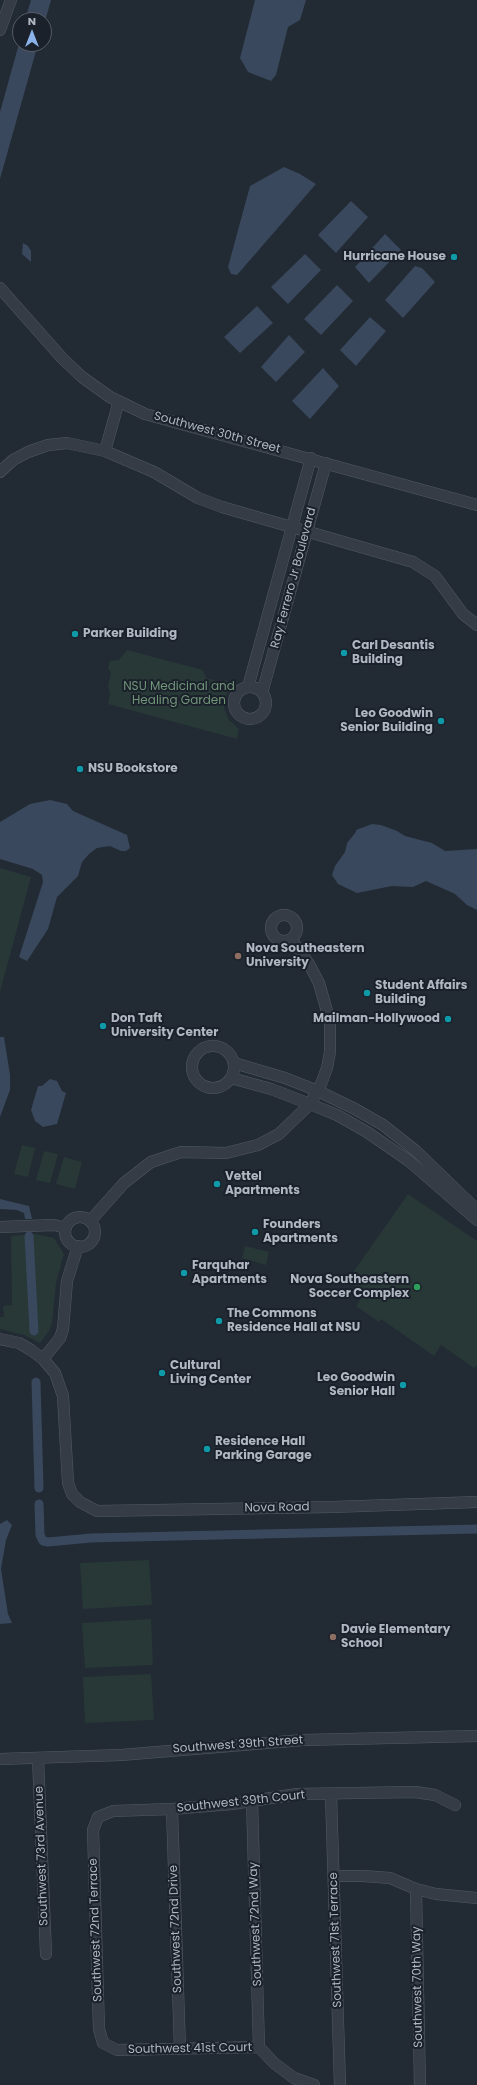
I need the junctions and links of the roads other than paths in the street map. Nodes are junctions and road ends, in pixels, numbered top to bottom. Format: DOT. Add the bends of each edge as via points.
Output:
graph roads {
  1 [pos="11,0"];
  2 [pos="0,30"];
  3 [pos="0,288"];
  4 [pos="120,401"];
  5 [pos="105,452"];
  6 [pos="311,458"];
  7 [pos="326,463"];
  8 [pos="0,472"];
  9 [pos="477,505"];
  10 [pos="291,528"];
  11 [pos="306,532"];
  12 [pos="477,625"];
  13 [pos="248,687"];
  14 [pos="262,693"];
  15 [pos="291,939"];
  16 [pos="234,1063"];
  17 [pos="231,1078"];
  18 [pos="318,1091"];
  19 [pos="310,1104"];
  20 [pos="476,1214"];
  21 [pos="91,1220"];
  22 [pos="0,1226"];
  23 [pos="66,1228"];
  24 [pos="78,1246"];
  25 [pos="0,1339"];
  26 [pos="43,1359"];
  27 [pos="477,1502"];
  28 [pos="477,1736"];
  29 [pos="38,1758"];
  30 [pos="0,1759"];
  31 [pos="331,1795"];
  32 [pos="252,1800"];
  33 [pos="455,1805"];
  34 [pos="172,1810"];
  35 [pos="98,1817"];
  36 [pos="335,1876"];
  37 [pos="416,1889"];
  38 [pos="477,1898"];
  39 [pos="46,1954"];
  40 [pos="103,2043"];
  41 [pos="259,2047"];
  42 [pos="180,2048"];
  43 [pos="314,2085"];
  44 [pos="340,2085"];
  45 [pos="420,2085"];
  1 -- 2 [label="street"];
  3 -- 4 [label="street, Southwest 30th Street" via="82,377"];
  4 -- 5 [label="street"];
  4 -- 6 [label="street, Southwest 30th Street" via="146,414"];
  5 -- 8 [label="street" via="67,444 48,445 13,460"];
  5 -- 10 [label="street" via="154,472 198,498"];
  6 -- 7 [label="street, Southwest 30th Street"];
  6 -- 10 [label="street, Ray Ferrero Jr Boulevard"];
  7 -- 9 [label="street, Southwest 30th Street"];
  7 -- 11 [label="street, Ray Ferrero Jr Boulevard"];
  10 -- 11 [label="street"];
  10 -- 13 [label="street, Ray Ferrero Jr Boulevard"];
  11 -- 12 [label="street" via="413,562 425,568 442,583 463,614"];
  11 -- 14 [label="street, Ray Ferrero Jr Boulevard"];
  13 -- 14 [label="street" via="258,689"];
  13 -- 14 [label="street" via="238,693 234,703 238,713 247,718 257,718 264,711 266,702"];
  15 -- 18 [label="street" via="319,983 330,1022 330,1052"];
  16 -- 17 [label="street"];
  16 -- 17 [label="street" via="228,1052 217,1046 204,1047 194,1056 192,1063 193,1076 208,1088 221,1087"];
  16 -- 18 [label="street"];
  17 -- 19 [label="street"];
  18 -- 19 [label="street"];
  18 -- 20 [label="street" via="355,1109 399,1138"];
  19 -- 20 [label="street" via="367,1132 401,1155"];
  19 -- 21 [label="street" via="279,1134 258,1145 226,1153 181,1152 150,1162 124,1183"];
  21 -- 23 [label="street" via="76,1217 71,1219"];
  21 -- 24 [label="street" via="95,1229 94,1238 87,1245"];
  22 -- 23 [label="street" via="54,1225"];
  23 -- 24 [label="street" via="66,1238"];
  24 -- 26 [label="street" via="66,1281 63,1329 60,1338"];
  25 -- 26 [label="street" via="19,1343"];
  26 -- 27 [label="street, Nova Road" via="54,1373 62,1390 66,1478 70,1489 80,1502 90,1509 104,1512"];
  28 -- 29 [label="street, Southwest 39th Street" via="303,1740 121,1755"];
  29 -- 30 [label="street, Southwest 39th Street"];
  29 -- 39 [label="street, Southwest 73rd Avenue"];
  31 -- 32 [label="street, Southwest 39th Court" via="297,1794"];
  31 -- 33 [label="street, Southwest 39th Court" via="415,1792 435,1795"];
  31 -- 36 [label="street, Southwest 71st Terrace"];
  32 -- 34 [label="street, Southwest 39th Court"];
  32 -- 41 [label="street, Southwest 72nd Way"];
  34 -- 35 [label="street, Southwest 39th Court" via="113,1811"];
  34 -- 42 [label="street, Southwest 72nd Drive"];
  35 -- 40 [label="street, Southwest 72nd Terrace" via="93,1830 99,2029"];
  36 -- 37 [label="street" via="390,1878"];
  36 -- 44 [label="street, Southwest 71st Terrace"];
  37 -- 38 [label="street" via="436,1894"];
  37 -- 45 [label="street, Southwest 70th Way"];
  40 -- 42 [label="street, Southwest 41st Court" via="117,2050"];
  41 -- 42 [label="street, Southwest 41st Court"];
  41 -- 43 [label="street, Southwest 41st Court" via="274,2063 294,2078"];
}
